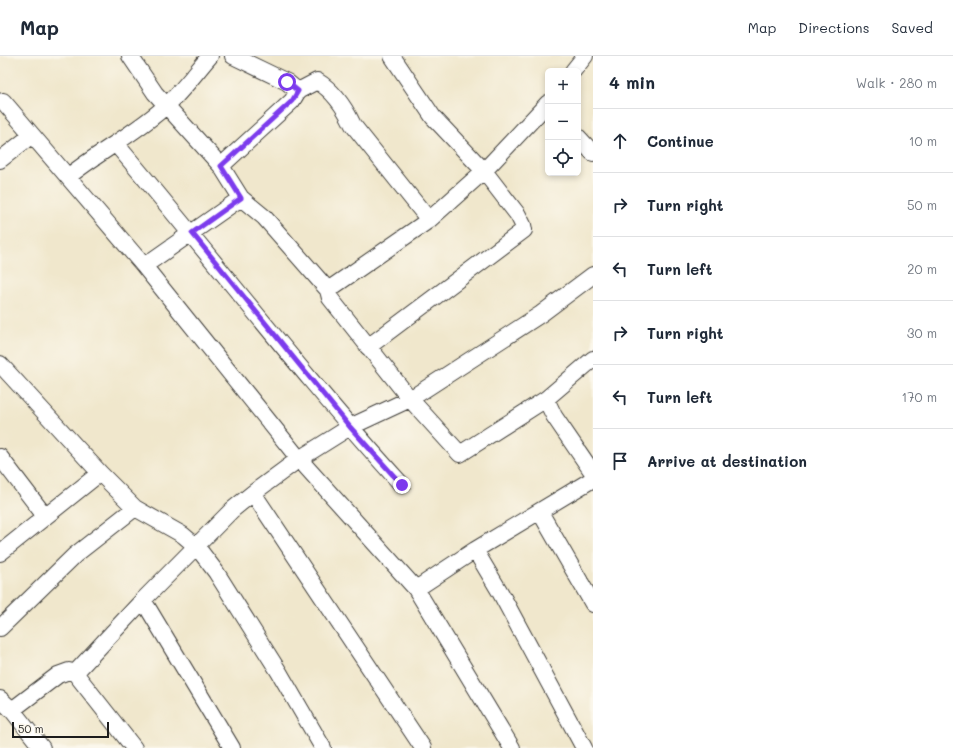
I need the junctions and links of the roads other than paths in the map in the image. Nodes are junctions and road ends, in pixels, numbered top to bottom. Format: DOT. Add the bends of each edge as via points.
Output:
graph roads {
  1 [pos="130,56"];
  2 [pos="210,56"];
  3 [pos="233,56"];
  4 [pos="392,56"];
  5 [pos="585,56"];
  6 [pos="593,58"];
  7 [pos="575,68"];
  8 [pos="298,91"];
  9 [pos="3,101"];
  10 [pos="168,104"];
  11 [pos="545,109"];
  12 [pos="32,135"];
  13 [pos="581,140"];
  14 [pos="116,144"];
  15 [pos="593,153"];
  16 [pos="0,160"];
  17 [pos="221,166"];
  18 [pos="484,171"];
  19 [pos="68,176"];
  20 [pos="241,198"];
  21 [pos="429,220"];
  22 [pos="192,233"];
  23 [pos="144,266"];
  24 [pos="593,275"];
  25 [pos="328,290"];
  26 [pos="368,347"];
  27 [pos="593,359"];
  28 [pos="0,364"];
  29 [pos="546,399"];
  30 [pos="410,400"];
  31 [pos="350,427"];
  32 [pos="0,457"];
  33 [pos="299,458"];
  34 [pos="100,473"];
  35 [pos="593,473"];
  36 [pos="593,478"];
  37 [pos="402,485"];
  38 [pos="253,493"];
  39 [pos="135,508"];
  40 [pos="540,512"];
  41 [pos="45,516"];
  42 [pos="197,547"];
  43 [pos="475,550"];
  44 [pos="0,553"];
  45 [pos="416,589"];
  46 [pos="143,600"];
  47 [pos="593,604"];
  48 [pos="0,628"];
  49 [pos="75,673"];
  50 [pos="0,699"];
  51 [pos="12,710"];
  52 [pos="584,745"];
  53 [pos="42,748"];
  54 [pos="134,748"];
  55 [pos="232,748"];
  56 [pos="323,748"];
  57 [pos="423,748"];
  58 [pos="512,748"];
  1 -- 10 [label="street"];
  2 -- 10 [label="street"];
  3 -- 8 [label="street" via="287,82"];
  4 -- 18 [label="street" via="433,117"];
  5 -- 6 [label="street"];
  5 -- 7 [label="street"];
  8 -- 17 [label="street" via="292,101"];
  8 -- 21 [label="street" via="317,81 326,86 346,110 353,125"];
  9 -- 12 [label="street"];
  10 -- 14 [label="street"];
  10 -- 17 [label="street"];
  11 -- 18 [label="street"];
  12 -- 16 [label="street"];
  12 -- 19 [label="street"];
  13 -- 15 [label="street"];
  14 -- 19 [label="street"];
  14 -- 22 [label="street"];
  17 -- 20 [label="street"];
  18 -- 21 [label="street"];
  18 -- 26 [label="street" via="518,215 524,230"];
  19 -- 23 [label="street"];
  20 -- 22 [label="street"];
  20 -- 25 [label="street" via="264,217"];
  21 -- 25 [label="street"];
  22 -- 23 [label="street"];
  22 -- 31 [label="street"];
  23 -- 33 [label="street"];
  24 -- 30 [label="street" via="541,314"];
  25 -- 26 [label="street" via="330,298"];
  26 -- 30 [label="street"];
  27 -- 29 [label="street"];
  28 -- 34 [label="street"];
  29 -- 30 [label="street" via="460,454"];
  29 -- 35 [label="street" via="554,416"];
  30 -- 31 [label="street"];
  31 -- 33 [label="street"];
  31 -- 37 [label="street"];
  32 -- 41 [label="street"];
  33 -- 38 [label="street"];
  33 -- 45 [label="street"];
  34 -- 39 [label="street"];
  34 -- 41 [label="street"];
  36 -- 40 [label="street"];
  38 -- 42 [label="street" via="232,510"];
  38 -- 57 [label="street"];
  39 -- 42 [label="street" via="183,535"];
  39 -- 48 [label="street" via="75,555"];
  40 -- 43 [label="street"];
  40 -- 47 [label="street"];
  41 -- 44 [label="street"];
  42 -- 46 [label="street"];
  42 -- 56 [label="street" via="280,672"];
  43 -- 45 [label="street"];
  43 -- 52 [label="street"];
  45 -- 58 [label="street"];
  46 -- 49 [label="street"];
  46 -- 55 [label="street"];
  49 -- 51 [label="street" via="69,671 58,675"];
  49 -- 54 [label="street"];
  50 -- 51 [label="street"];
  51 -- 53 [label="street"];
}
